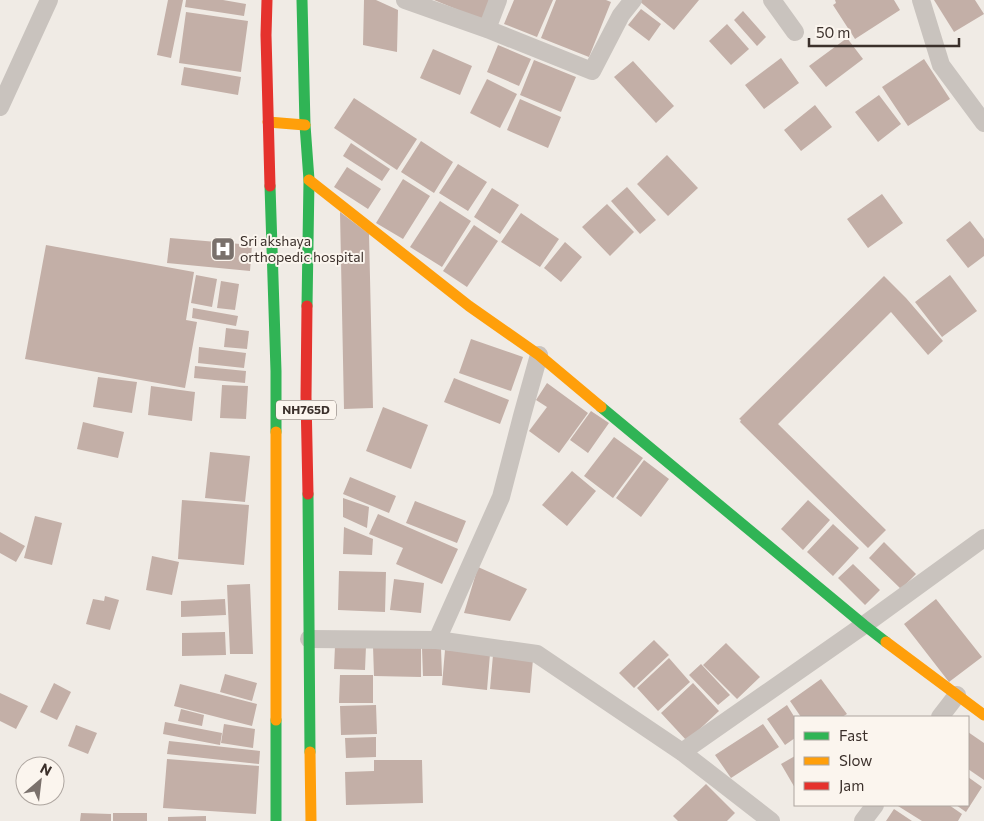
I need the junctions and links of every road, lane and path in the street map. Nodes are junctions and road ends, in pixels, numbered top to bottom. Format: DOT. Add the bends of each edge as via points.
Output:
graph roads {
  1 [pos="49,0"];
  2 [pos="267,0"];
  3 [pos="302,0"];
  4 [pos="405,0"];
  5 [pos="498,0"];
  6 [pos="633,0"];
  7 [pos="772,0"];
  8 [pos="920,0"];
  9 [pos="487,29"];
  10 [pos="795,32"];
  11 [pos="0,107"];
  12 [pos="268,122"];
  13 [pos="984,123"];
  14 [pos="305,125"];
  15 [pos="309,180"];
  16 [pos="539,355"];
  17 [pos="984,538"];
  18 [pos="864,625"];
  19 [pos="309,639"];
  20 [pos="437,640"];
  21 [pos="957,695"];
  22 [pos="984,715"];
  23 [pos="941,716"];
  24 [pos="682,752"];
  25 [pos="874,806"];
  26 [pos="276,821"];
  27 [pos="311,821"];
  28 [pos="770,821"];
  29 [pos="863,821"];
  1 -- 11 [label="street"];
  2 -- 12 [label="main road, NH765D"];
  3 -- 14 [label="main road, NH765D"];
  4 -- 9 [label="street"];
  5 -- 9 [label="street"];
  6 -- 9 [label="street" via="621,15 592,71"];
  7 -- 10 [label="street"];
  8 -- 13 [label="street" via="942,66"];
  12 -- 14 [label="main road"];
  12 -- 26 [label="main road, NH765D" via="276,391"];
  14 -- 15 [label="main road, NH765D"];
  15 -- 16 [label="main road" via="469,306"];
  15 -- 19 [label="main road, NH765D" via="306,397"];
  16 -- 18 [label="main road"];
  16 -- 20 [label="street" via="501,498"];
  17 -- 18 [label="street"];
  18 -- 21 [label="main road"];
  18 -- 24 [label="street"];
  19 -- 20 [label="street"];
  19 -- 27 [label="main road, NH765D"];
  20 -- 24 [label="street" via="537,654"];
  21 -- 22 [label="main road"];
  21 -- 23 [label="street"];
  24 -- 28 [label="street"];
  25 -- 29 [label="street"];
}
